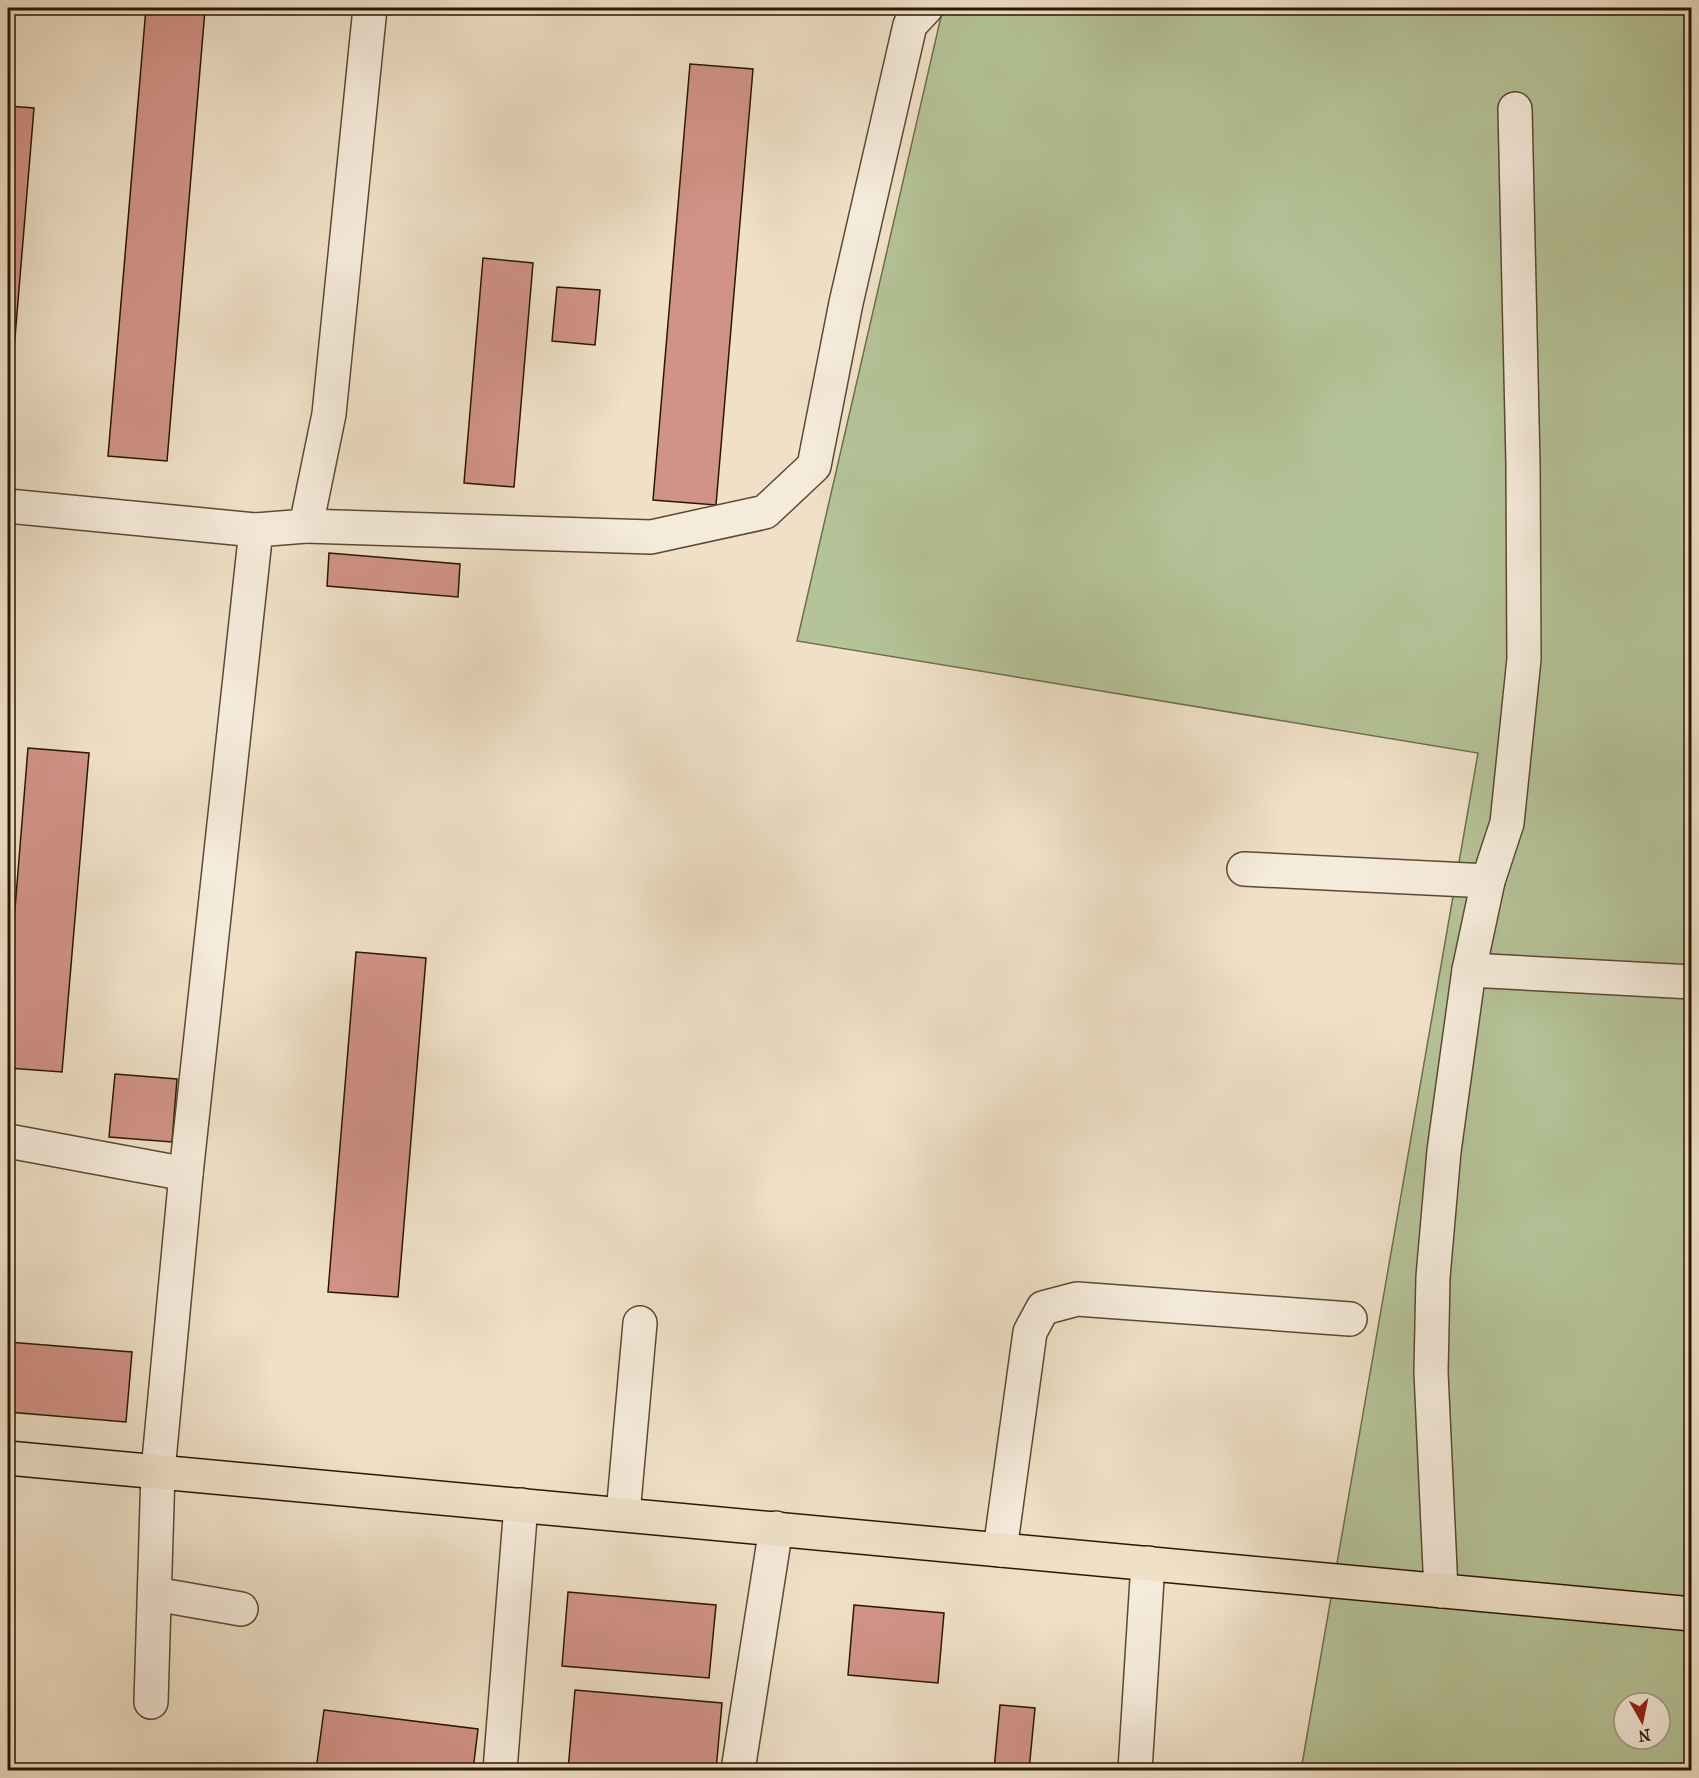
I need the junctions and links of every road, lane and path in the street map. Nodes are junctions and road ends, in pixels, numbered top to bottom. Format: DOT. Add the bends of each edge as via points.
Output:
graph roads {
  1 [pos="370,8"];
  2 [pos="926,8"];
  3 [pos="1515,109"];
  4 [pos="8,506"];
  5 [pos="306,526"];
  6 [pos="256,530"];
  7 [pos="1244,869"];
  8 [pos="1488,881"];
  9 [pos="1469,970"];
  10 [pos="1692,982"];
  11 [pos="8,1141"];
  12 [pos="186,1174"];
  13 [pos="1350,1319"];
  14 [pos="640,1323"];
  15 [pos="8,1458"];
  16 [pos="159,1471"];
  17 [pos="521,1505"];
  18 [pos="623,1514"];
  19 [pos="776,1528"];
  20 [pos="999,1550"];
  21 [pos="1148,1563"];
  22 [pos="1441,1591"];
  23 [pos="154,1594"];
  24 [pos="241,1610"];
  25 [pos="1692,1614"];
  26 [pos="151,1702"];
  27 [pos="500,1770"];
  28 [pos="738,1770"];
  29 [pos="1136,1770"];
  1 -- 5 [label="lane" via="328,414"];
  2 -- 5 [label="lane" via="910,25 846,303 814,466 765,512 651,537"];
  3 -- 8 [label="lane" via="1524,659 1507,823"];
  4 -- 6 [label="lane"];
  5 -- 6 [label="lane"];
  6 -- 12 [label="lane"];
  7 -- 8 [label="lane"];
  8 -- 9 [label="lane"];
  9 -- 10 [label="lane"];
  9 -- 22 [label="lane" via="1444,1150 1433,1277 1431,1372"];
  11 -- 12 [label="lane"];
  12 -- 16 [label="lane"];
  13 -- 20 [label="lane" via="1077,1299 1043,1308 1030,1332"];
  14 -- 18 [label="lane"];
  15 -- 16 [label="main road"];
  16 -- 17 [label="main road"];
  16 -- 23 [label="lane"];
  17 -- 18 [label="main road"];
  17 -- 27 [label="lane"];
  18 -- 19 [label="main road"];
  19 -- 20 [label="main road"];
  19 -- 28 [label="lane"];
  20 -- 21 [label="main road"];
  21 -- 22 [label="main road"];
  21 -- 29 [label="lane"];
  22 -- 25 [label="main road"];
  23 -- 24 [label="lane"];
  23 -- 26 [label="lane"];
}
